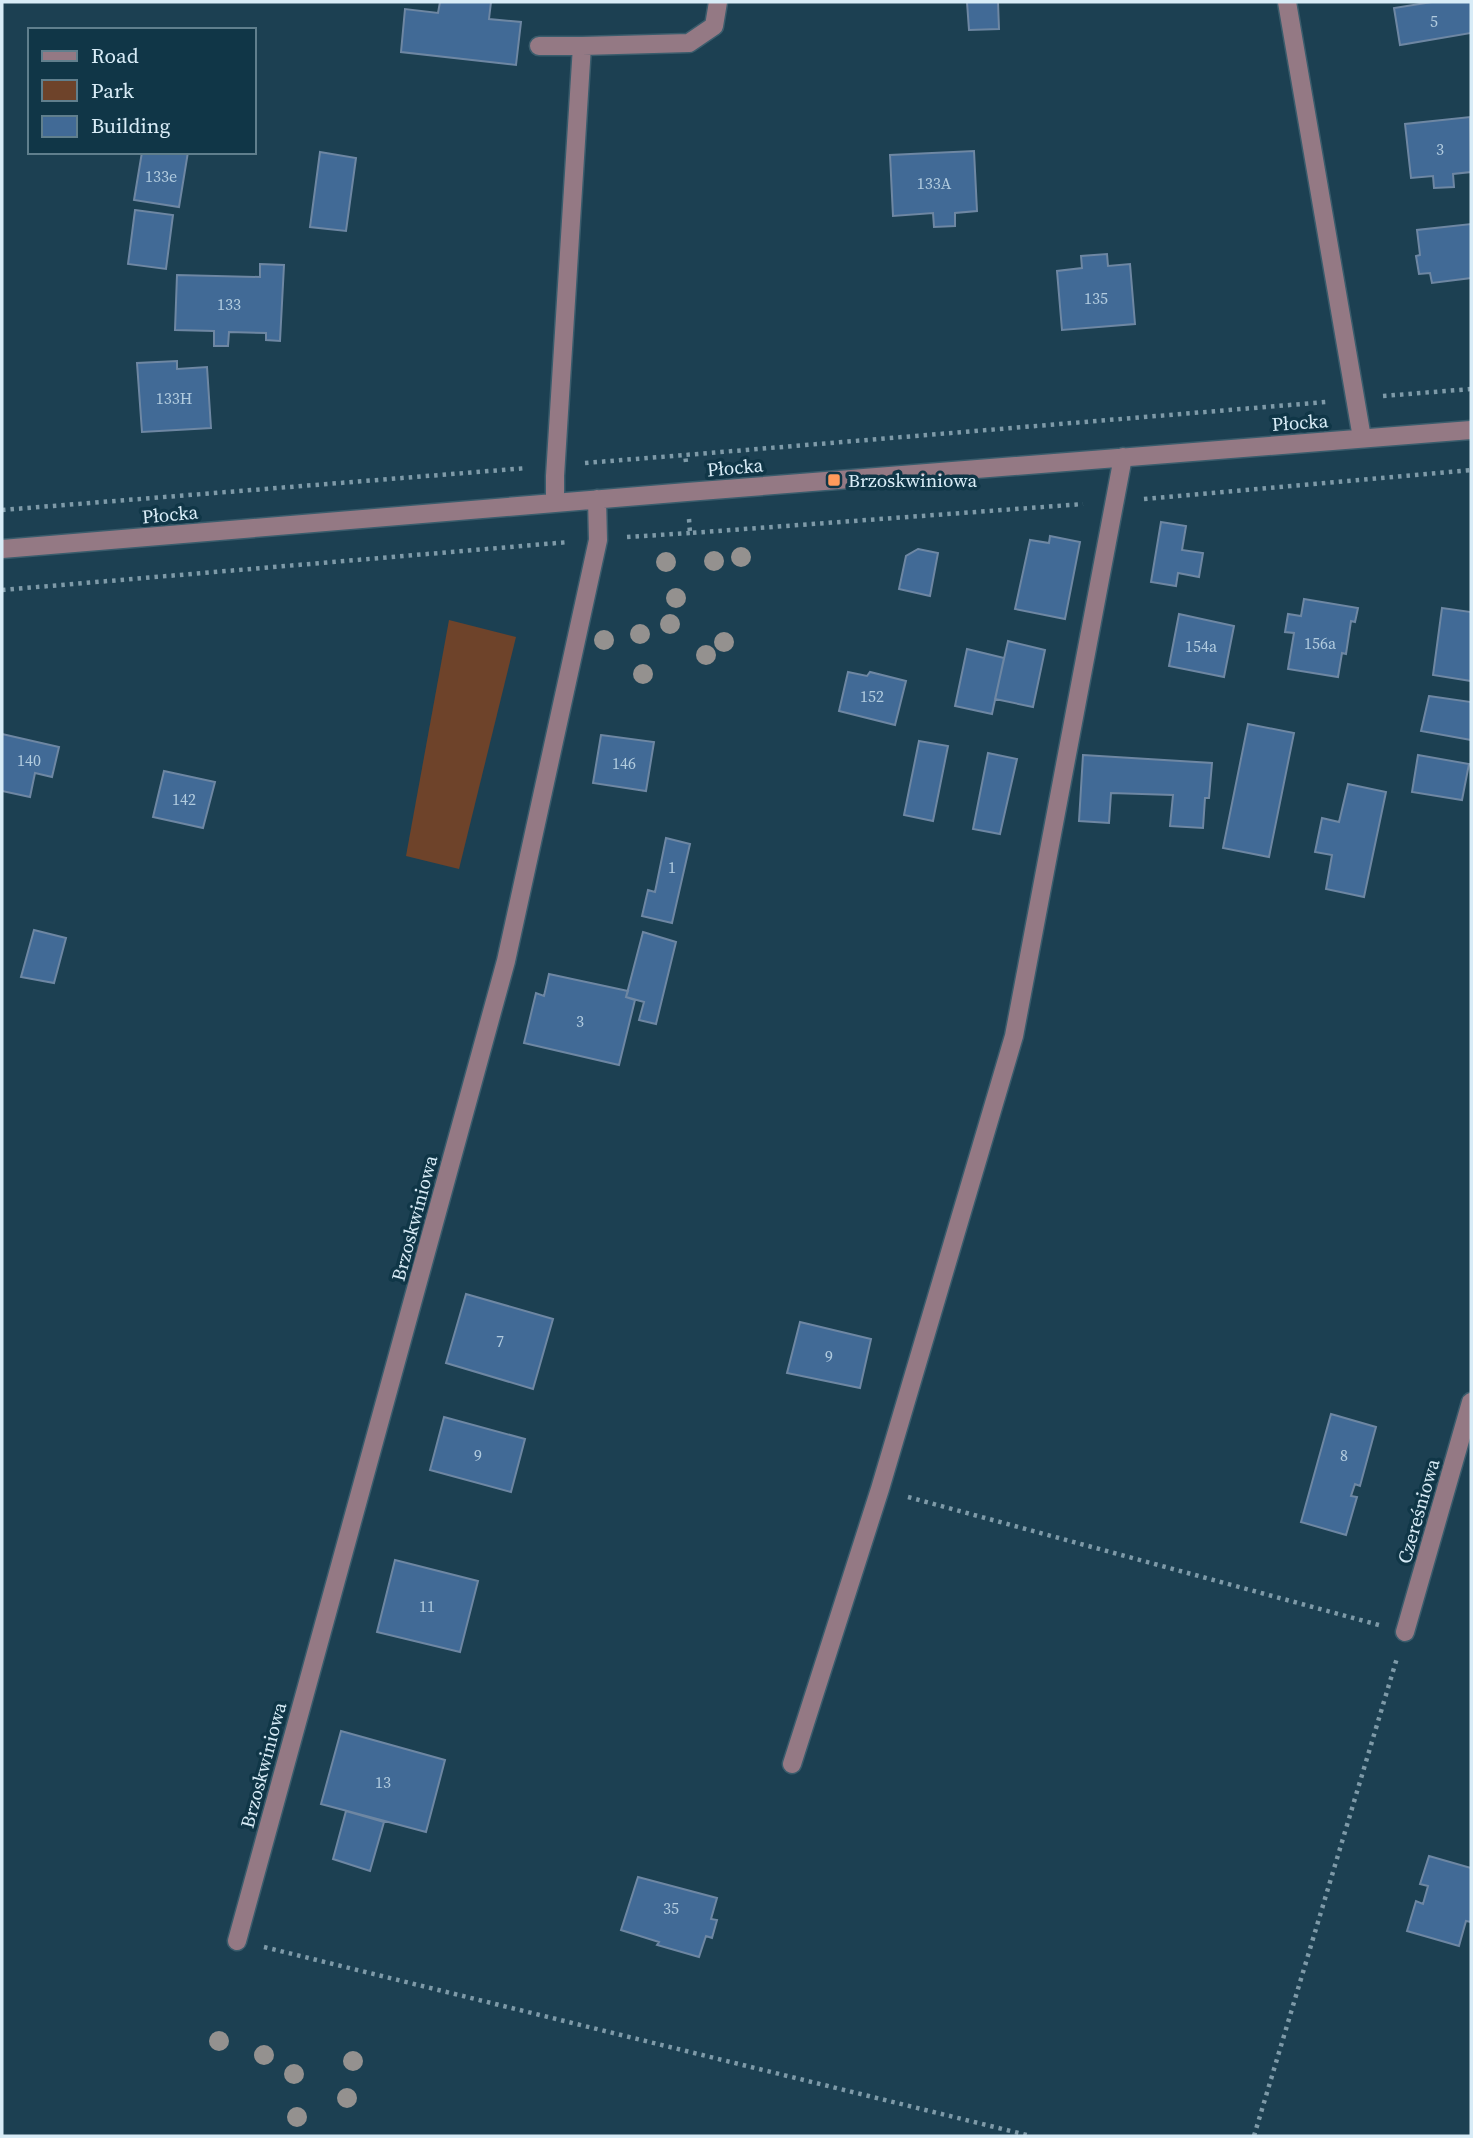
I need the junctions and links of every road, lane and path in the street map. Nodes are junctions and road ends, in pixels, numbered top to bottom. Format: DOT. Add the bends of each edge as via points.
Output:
graph roads {
  1 [pos="718,2"];
  2 [pos="1287,2"];
  3 [pos="539,46"];
  4 [pos="582,46"];
  5 [pos="1471,430"];
  6 [pos="1362,439"];
  7 [pos="685,455"];
  8 [pos="1123,457"];
  9 [pos="556,466"];
  10 [pos="597,499"];
  11 [pos="555,503"];
  12 [pos="2,510"];
  13 [pos="690,533"];
  14 [pos="598,540"];
  15 [pos="2,549"];
  16 [pos="2,590"];
  17 [pos="1471,1402"];
  18 [pos="880,1489"];
  19 [pos="1405,1632"];
  20 [pos="792,1764"];
  21 [pos="236,1941"];
  22 [pos="1031,2136"];
  23 [pos="1254,2136"];
  1 -- 4 [label="street" via="715,26 690,43"];
  2 -- 6 [label="street"];
  3 -- 4 [label="street"];
  4 -- 9 [label="street"];
  5 -- 6 [label="street, Płocka"];
  6 -- 8 [label="street, Płocka"];
  7 -- 9 [label="path"];
  8 -- 10 [label="street, Płocka"];
  8 -- 18 [label="street" via="1014,1035"];
  9 -- 11 [label="street"];
  9 -- 12 [label="path"];
  10 -- 11 [label="street, Płocka"];
  10 -- 14 [label="street, Brzoskwiniowa"];
  11 -- 15 [label="street, Płocka"];
  13 -- 14 [label="path"];
  14 -- 16 [label="path"];
  14 -- 21 [label="street, Brzoskwiniowa" via="506,961"];
  17 -- 19 [label="street, Czereśniowa"];
  18 -- 19 [label="path"];
  18 -- 20 [label="street"];
  19 -- 23 [label="path"];
  21 -- 22 [label="path"];
}
